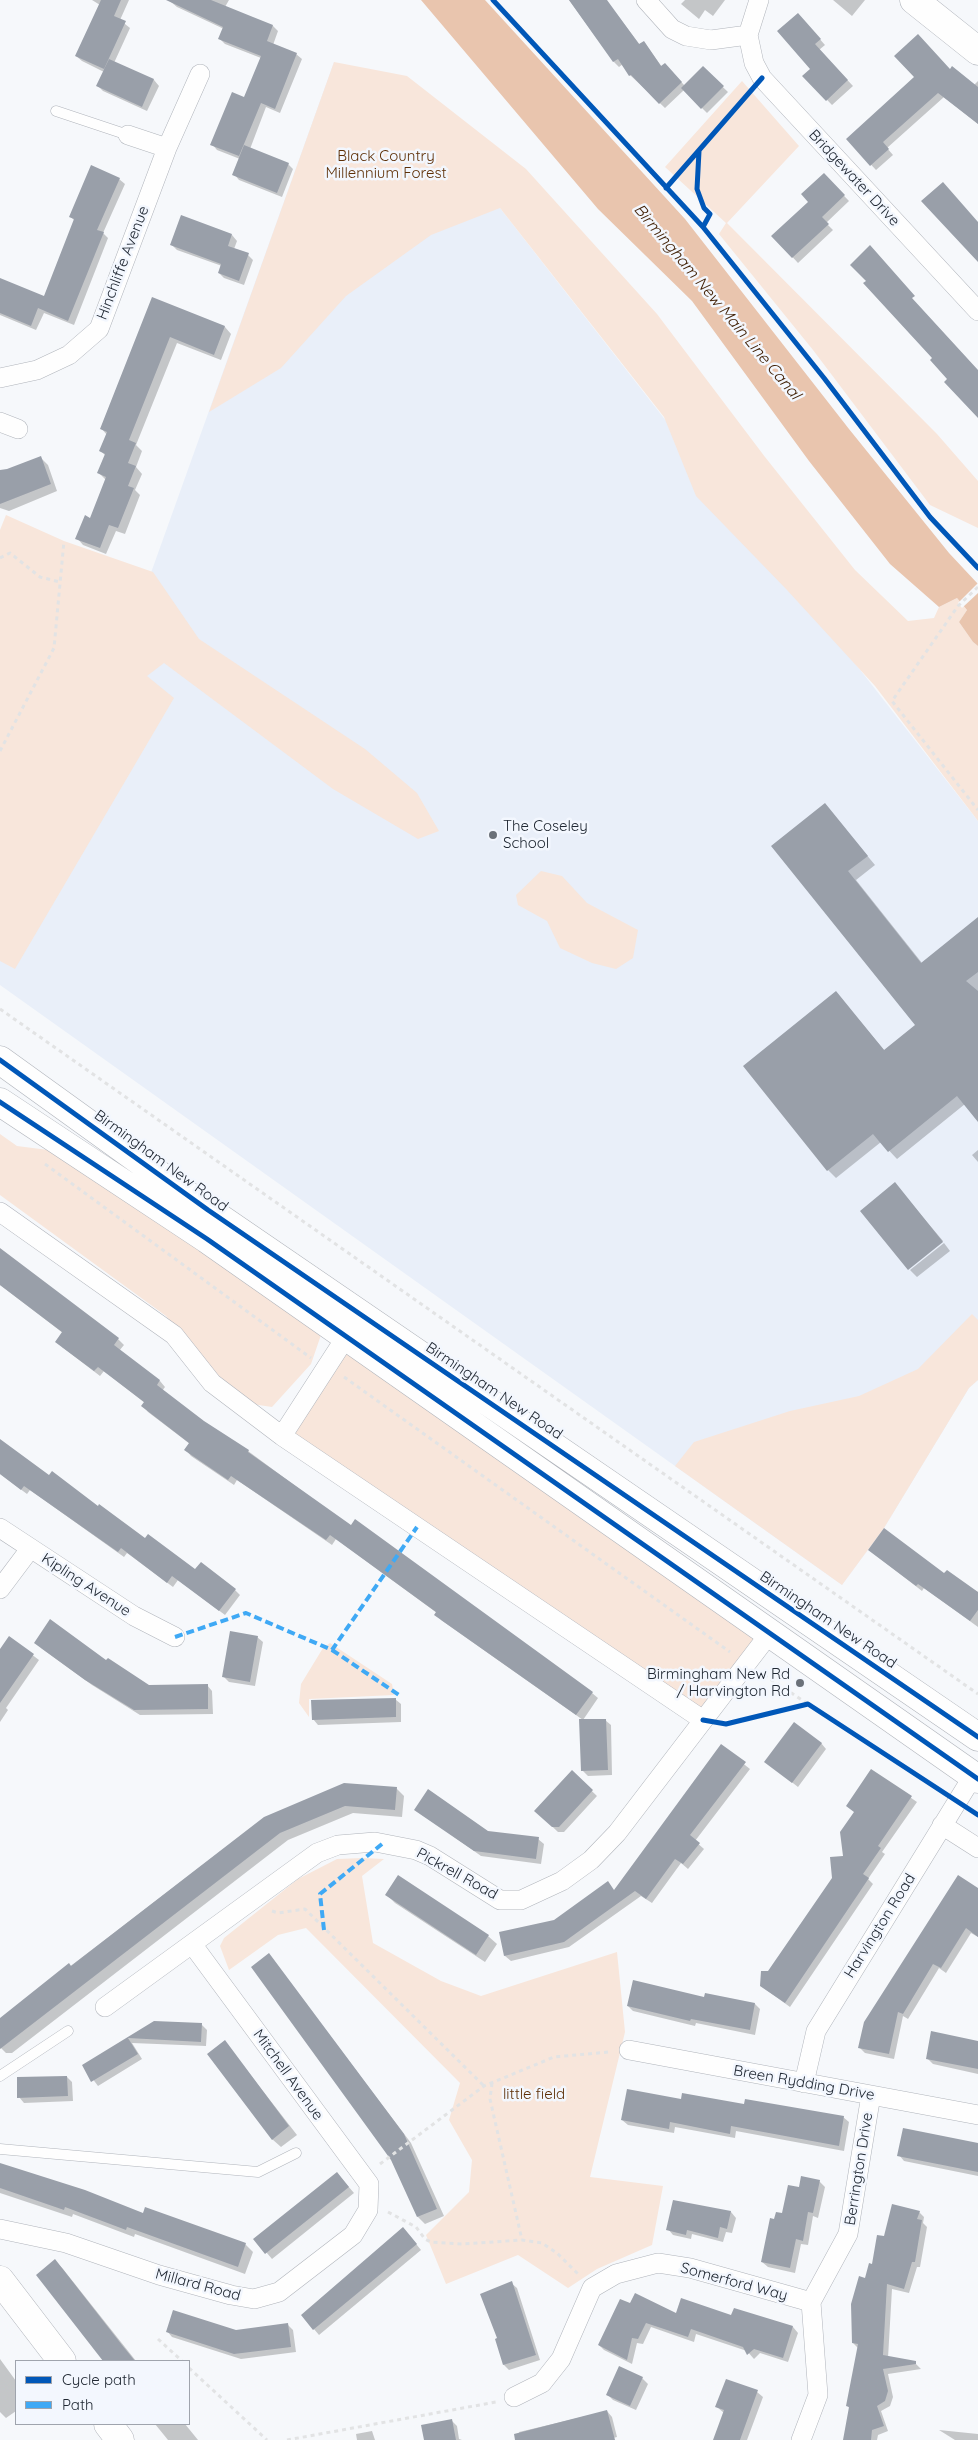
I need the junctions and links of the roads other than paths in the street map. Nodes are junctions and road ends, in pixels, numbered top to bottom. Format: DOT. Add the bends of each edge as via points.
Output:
graph roads {
  1 [pos="646,0"];
  2 [pos="759,0"];
  3 [pos="914,0"];
  4 [pos="748,35"];
  5 [pos="978,51"];
  6 [pos="200,74"];
  7 [pos="56,111"];
  8 [pos="128,135"];
  9 [pos="167,148"];
  10 [pos="978,311"];
  11 [pos="0,378"];
  12 [pos="0,422"];
  13 [pos="18,429"];
  14 [pos="0,1060"];
  15 [pos="0,1102"];
  16 [pos="0,1212"];
  17 [pos="346,1337"];
  18 [pos="282,1436"];
  19 [pos="0,1528"];
  20 [pos="30,1549"];
  21 [pos="0,1589"];
  22 [pos="788,1607"];
  23 [pos="770,1634"];
  24 [pos="175,1637"];
  25 [pos="703,1720"];
  26 [pos="978,1737"];
  27 [pos="976,1774"];
  28 [pos="942,1826"];
  29 [pos="978,1848"];
  30 [pos="192,1944"];
  31 [pos="105,2007"];
  32 [pos="68,2031"];
  33 [pos="629,2050"];
  34 [pos="0,2076"];
  35 [pos="804,2083"];
  36 [pos="871,2095"];
  37 [pos="978,2115"];
  38 [pos="0,2149"];
  39 [pos="296,2153"];
  40 [pos="369,2207"];
  41 [pos="0,2229"];
  42 [pos="0,2280"];
  43 [pos="811,2302"];
  44 [pos="61,2360"];
  45 [pos="514,2397"];
  46 [pos="109,2425"];
  47 [pos="120,2440"];
  48 [pos="801,2440"];
  1 -- 4 [label="street" via="672,29 686,36 711,40"];
  2 -- 4 [label="street, Bridgewater Drive"];
  3 -- 5 [label="main road"];
  4 -- 10 [label="street, Bridgewater Drive" via="754,63 762,78"];
  6 -- 9 [label="street, Hinchliffe Avenue"];
  7 -- 8 [label="lane"];
  8 -- 9 [label="street"];
  9 -- 11 [label="street, Hinchliffe Avenue" via="98,329 70,355 37,370"];
  12 -- 13 [label="street"];
  14 -- 22 [label="main road, Birmingham New Road" via="208,1210"];
  15 -- 17 [label="main road"];
  16 -- 18 [label="street" via="174,1335 212,1383"];
  17 -- 18 [label="street"];
  17 -- 23 [label="main road"];
  18 -- 25 [label="street"];
  19 -- 20 [label="street, Kipling Avenue"];
  20 -- 21 [label="street"];
  20 -- 24 [label="street, Kipling Avenue" via="134,1616"];
  22 -- 23 [label="main road"];
  22 -- 26 [label="main road, Birmingham New Road"];
  23 -- 25 [label="street, Pickrell Road"];
  23 -- 27 [label="main road"];
  25 -- 30 [label="street, Pickrell Road" via="618,1833 591,1860 562,1881 521,1900 500,1900 416,1850 375,1842 338,1845 317,1853"];
  27 -- 28 [label="street, Harvington Road"];
  28 -- 29 [label="street"];
  28 -- 35 [label="street, Harvington Road" via="816,2031"];
  30 -- 31 [label="street, Pickrell Road"];
  30 -- 40 [label="street, Mitchell Avenue" via="369,2184"];
  32 -- 34 [label="lane"];
  33 -- 35 [label="street, Breen Rydding Drive"];
  35 -- 36 [label="street, Breen Rydding Drive"];
  36 -- 37 [label="street, Breen Rydding Drive"];
  36 -- 43 [label="street, Berrington Drive" via="848,2234"];
  38 -- 39 [label="lane" via="258,2172"];
  40 -- 41 [label="street, Millard Road" via="353,2235 279,2292 254,2298 159,2275 66,2243"];
  42 -- 44 [label="main road"];
  43 -- 45 [label="street, Somerford Way" via="690,2268 658,2263 616,2274 592,2288 560,2359 542,2383"];
  43 -- 48 [label="street" via="818,2394"];
  46 -- 47 [label="main road"];
}
